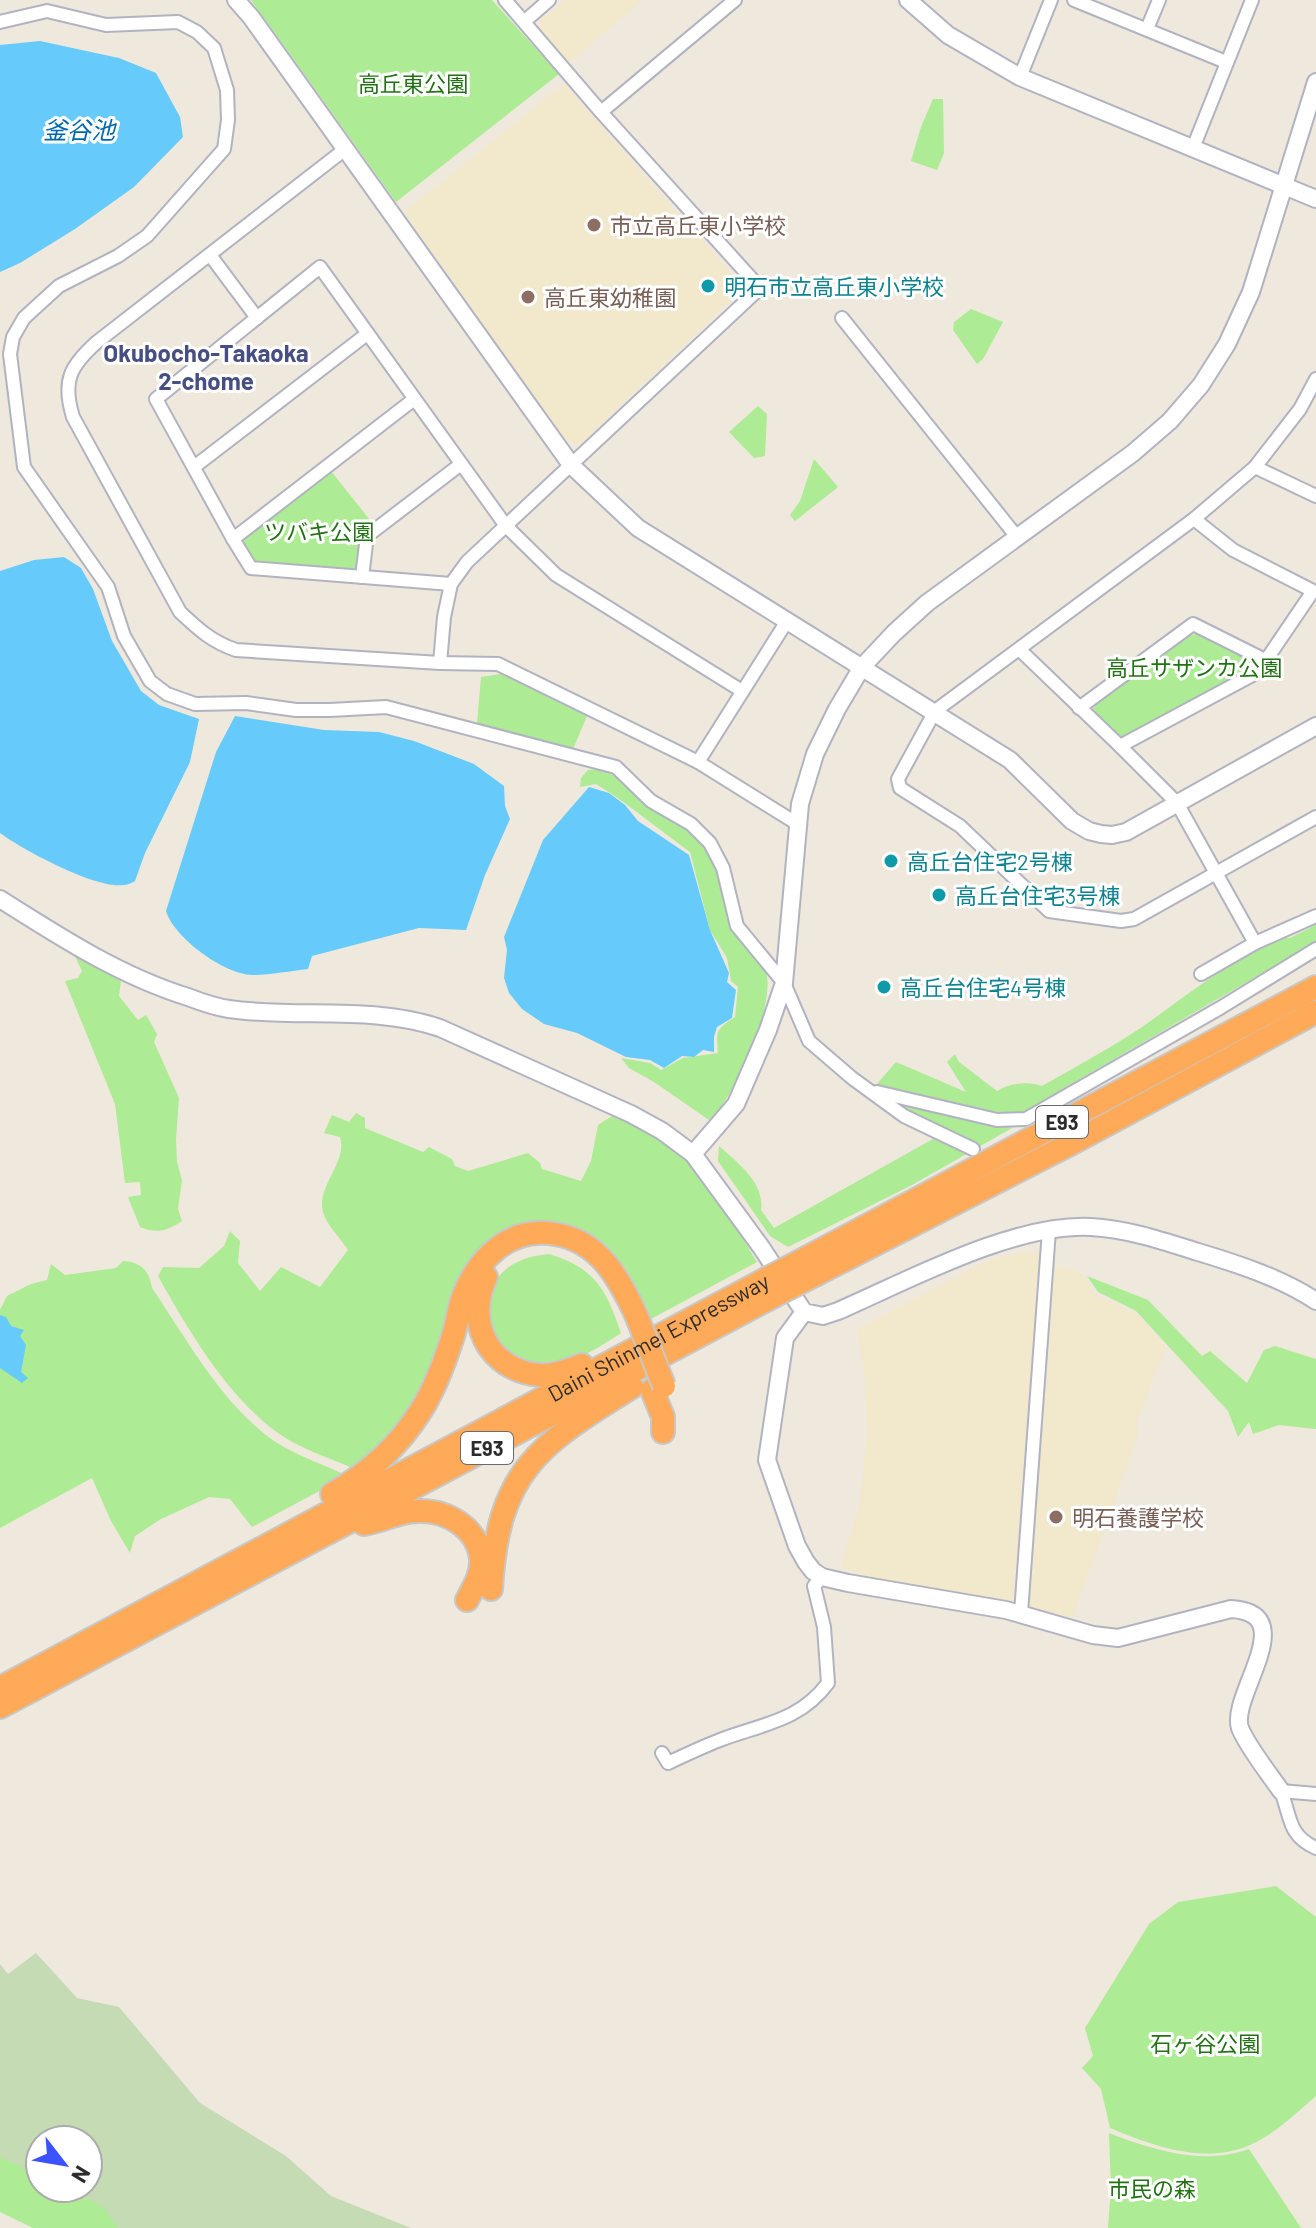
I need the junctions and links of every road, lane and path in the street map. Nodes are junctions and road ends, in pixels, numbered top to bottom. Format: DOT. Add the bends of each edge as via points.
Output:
graph roads {
  1 [pos="236,0"];
  2 [pos="505,0"];
  3 [pos="549,0"];
  4 [pos="735,0"];
  5 [pos="908,0"];
  6 [pos="1051,0"];
  7 [pos="1074,0"];
  8 [pos="1159,0"];
  9 [pos="1252,0"];
  10 [pos="525,21"];
  11 [pos="0,22"];
  12 [pos="1147,29"];
  13 [pos="1226,62"];
  14 [pos="1020,77"];
  15 [pos="1316,82"];
  16 [pos="601,112"];
  17 [pos="1193,148"];
  18 [pos="344,150"];
  19 [pos="1283,185"];
  20 [pos="1316,199"];
  21 [pos="210,255"];
  22 [pos="257,318"];
  23 [pos="842,318"];
  24 [pos="367,334"];
  25 [pos="1316,379"];
  26 [pos="413,400"];
  27 [pos="461,464"];
  28 [pos="572,466"];
  29 [pos="194,467"];
  30 [pos="1255,467"];
  31 [pos="1316,496"];
  32 [pos="1194,519"];
  33 [pos="506,526"];
  34 [pos="1017,537"];
  35 [pos="233,539"];
  36 [pos="362,577"];
  37 [pos="451,584"];
  38 [pos="1315,592"];
  39 [pos="787,621"];
  40 [pos="1020,650"];
  41 [pos="1265,660"];
  42 [pos="440,663"];
  43 [pos="862,667"];
  44 [pos="742,691"];
  45 [pos="1079,708"];
  46 [pos="935,711"];
  47 [pos="1316,726"];
  48 [pos="1120,746"];
  49 [pos="698,762"];
  50 [pos="1177,803"];
  51 [pos="1316,817"];
  52 [pos="796,823"];
  53 [pos="1218,873"];
  54 [pos="0,899"];
  55 [pos="1316,916"];
  56 [pos="1255,943"];
  57 [pos="1316,949"];
  58 [pos="1201,974"];
  59 [pos="784,983"];
  60 [pos="1316,987"];
  61 [pos="1316,1012"];
  62 [pos="869,1090"];
  63 [pos="973,1149"];
  64 [pos="693,1154"];
  65 [pos="1049,1230"];
  66 [pos="813,1265"];
  67 [pos="770,1287"];
  68 [pos="1316,1301"];
  69 [pos="804,1312"];
  70 [pos="631,1320"];
  71 [pos="718,1327"];
  72 [pos="624,1355"];
  73 [pos="669,1425"];
  74 [pos="327,1532"];
  75 [pos="822,1577"];
  76 [pos="194,1587"];
  77 [pos="491,1589"];
  78 [pos="467,1600"];
  79 [pos="1021,1613"];
  80 [pos="0,1688"];
  81 [pos="0,1707"];
  82 [pos="662,1753"];
  83 [pos="1281,1791"];
  84 [pos="1316,1794"];
  85 [pos="1316,1848"];
  1 -- 18 [label="street"];
  2 -- 10 [label="street"];
  3 -- 10 [label="street"];
  4 -- 16 [label="street"];
  5 -- 14 [label="street" via="948,35"];
  6 -- 14 [label="street"];
  7 -- 12 [label="street"];
  8 -- 12 [label="street"];
  9 -- 13 [label="street"];
  10 -- 16 [label="street"];
  11 -- 59 [label="street" via="47,11 106,25 178,22 214,48 227,90 224,149 147,236 59,286 24,318 10,354 24,467 108,587 124,636 150,681 195,704 246,703 296,710 386,707 616,767 651,801 691,824 710,843 723,868 737,926"];
  12 -- 13 [label="street"];
  13 -- 17 [label="street"];
  14 -- 17 [label="street"];
  15 -- 19 [label="street"];
  16 -- 28 [label="street" via="760,288"];
  17 -- 19 [label="street"];
  18 -- 21 [label="street"];
  18 -- 28 [label="street"];
  19 -- 20 [label="street"];
  19 -- 34 [label="street" via="1251,292 1201,385 1133,453"];
  21 -- 22 [label="street"];
  21 -- 42 [label="street" via="88,350 72,368 68,382 73,417 180,612 218,644 236,650"];
  22 -- 24 [label="street" via="320,267"];
  22 -- 29 [label="street" via="156,399"];
  23 -- 34 [label="street"];
  24 -- 26 [label="street"];
  24 -- 29 [label="street"];
  25 -- 30 [label="street"];
  26 -- 27 [label="street"];
  26 -- 35 [label="street"];
  27 -- 33 [label="street"];
  27 -- 36 [label="street" via="367,536"];
  28 -- 33 [label="street"];
  28 -- 39 [label="street" via="638,528"];
  29 -- 35 [label="street"];
  30 -- 31 [label="street"];
  30 -- 32 [label="street"];
  32 -- 38 [label="street" via="1233,550"];
  32 -- 40 [label="street"];
  33 -- 37 [label="street"];
  33 -- 44 [label="street" via="556,575"];
  34 -- 43 [label="street" via="927,603"];
  35 -- 36 [label="street" via="251,568"];
  36 -- 37 [label="street"];
  37 -- 42 [label="street"];
  38 -- 41 [label="street"];
  39 -- 43 [label="street"];
  39 -- 44 [label="street"];
  40 -- 45 [label="street"];
  40 -- 46 [label="street"];
  41 -- 45 [label="street" via="1193,624"];
  41 -- 48 [label="street" via="1258,672"];
  42 -- 49 [label="street" via="498,664"];
  43 -- 46 [label="street"];
  43 -- 52 [label="street" via="815,754"];
  44 -- 49 [label="street"];
  45 -- 48 [label="street"];
  46 -- 50 [label="street" via="1010,760 1089,831 1126,832"];
  46 -- 53 [label="street" via="898,779 900,788 960,826 1049,911 1134,919"];
  47 -- 50 [label="street"];
  48 -- 50 [label="street"];
  49 -- 52 [label="street"];
  50 -- 53 [label="street"];
  51 -- 53 [label="street"];
  52 -- 59 [label="street"];
  53 -- 56 [label="street"];
  54 -- 64 [label="street" via="132,977 224,1009 390,1016 440,1028 631,1114"];
  55 -- 56 [label="street"];
  56 -- 58 [label="street"];
  57 -- 62 [label="street" via="1026,1119 997,1120"];
  59 -- 62 [label="street" via="809,1041"];
  59 -- 64 [label="street" via="736,1104"];
  60 -- 66 [label="highway, Daini Shinmei Expressway / E93"];
  61 -- 66 [label="highway, Daini Shinmei Expressway / E93" via="1092,1132"];
  62 -- 63 [label="street" via="904,1116"];
  64 -- 69 [label="street"];
  65 -- 68 [label="street" via="1129,1231 1236,1264"];
  65 -- 69 [label="street" via="999,1241 838,1311 823,1316"];
  65 -- 79 [label="street"];
  66 -- 67 [label="highway, Daini Shinmei Expressway / E93, bridge"];
  67 -- 71 [label="highway, Daini Shinmei Expressway / E93"];
  67 -- 72 [label="highway, Daini Shinmei Expressway / E93"];
  69 -- 75 [label="street" via="785,1338 767,1460 797,1546"];
  70 -- 72 [label="highway" via="598,1270 575,1252 547,1243 517,1248 502,1258 490,1268 478,1294 476,1315 483,1338 494,1354 515,1368 540,1375"];
  70 -- 73 [label="highway"];
  70 -- 76 [label="highway" via="625,1292 606,1260 589,1247 539,1232 501,1244 470,1279 438,1379 420,1413 380,1460"];
  71 -- 74 [label="highway, Daini Shinmei Expressway / E93"];
  71 -- 77 [label="highway" via="673,1362 567,1427 530,1462 502,1516"];
  72 -- 76 [label="highway, Daini Shinmei Expressway / E93"];
  74 -- 76 [label="highway, Daini Shinmei Expressway / E93"];
  74 -- 78 [label="highway" via="419,1510 453,1519 467,1528 481,1560"];
  75 -- 79 [label="street"];
  75 -- 82 [label="street" via="814,1586 824,1627 828,1683 816,1700 768,1726 668,1763"];
  76 -- 80 [label="highway, Daini Shinmei Expressway / E93"];
  76 -- 81 [label="highway, Daini Shinmei Expressway / E93"];
  79 -- 83 [label="street" via="1118,1638 1231,1609 1252,1615 1264,1641 1239,1712 1240,1727"];
  83 -- 84 [label="street"];
  83 -- 85 [label="street" via="1293,1831"];
}
